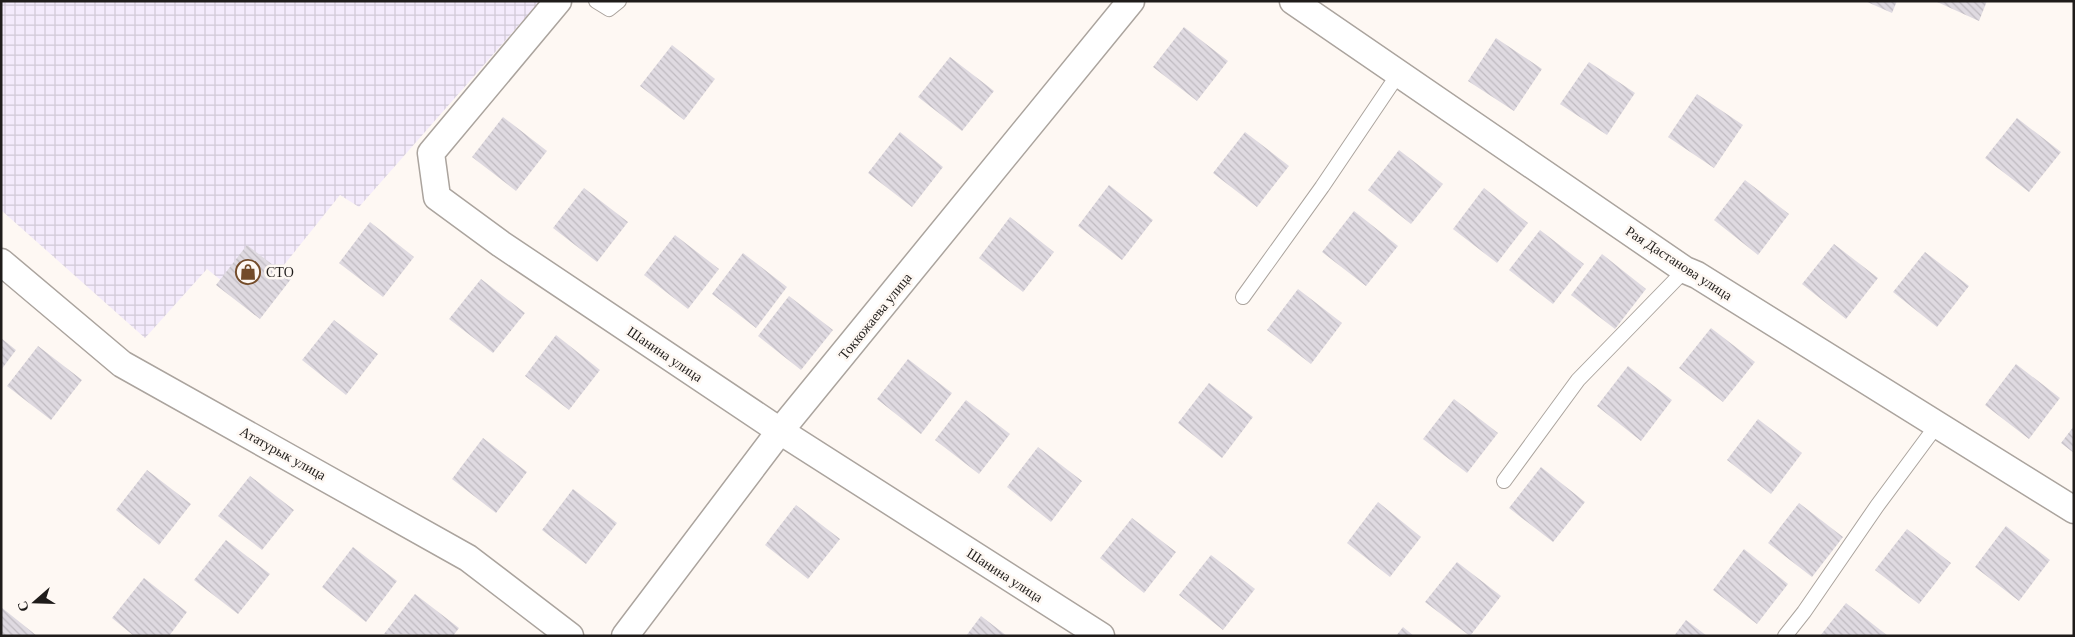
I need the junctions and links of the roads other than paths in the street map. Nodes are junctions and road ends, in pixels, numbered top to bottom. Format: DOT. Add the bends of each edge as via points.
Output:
graph roads {
  1 [pos="558,1"];
  2 [pos="596,1"];
  3 [pos="619,1"];
  4 [pos="1132,1"];
  5 [pos="1293,1"];
  6 [pos="1399,73"];
  7 [pos="1,262"];
  8 [pos="1685,270"];
  9 [pos="1243,297"];
  10 [pos="1937,425"];
  11 [pos="780,431"];
  12 [pos="1504,481"];
  13 [pos="2074,510"];
  14 [pos="570,636"];
  15 [pos="625,636"];
  16 [pos="1101,636"];
  17 [pos="1785,636"];
  1 -- 11 [label="street, Шанина улица" via="431,154 437,196 501,244"];
  2 -- 3 [label="lane" via="609,9"];
  4 -- 11 [label="street, Токкожаева улица"];
  5 -- 6 [label="street, Рая Дастанова улица"];
  6 -- 8 [label="street, Рая Дастанова улица"];
  6 -- 9 [label="lane"];
  7 -- 14 [label="street, Ататурык улица" via="122,364 468,558"];
  8 -- 10 [label="street, Рая Дастанова улица"];
  8 -- 12 [label="lane" via="1578,380"];
  10 -- 13 [label="street, Рая Дастанова улица"];
  10 -- 17 [label="lane"];
  11 -- 15 [label="street, Токкожаева улица"];
  11 -- 16 [label="street, Шанина улица"];
}
